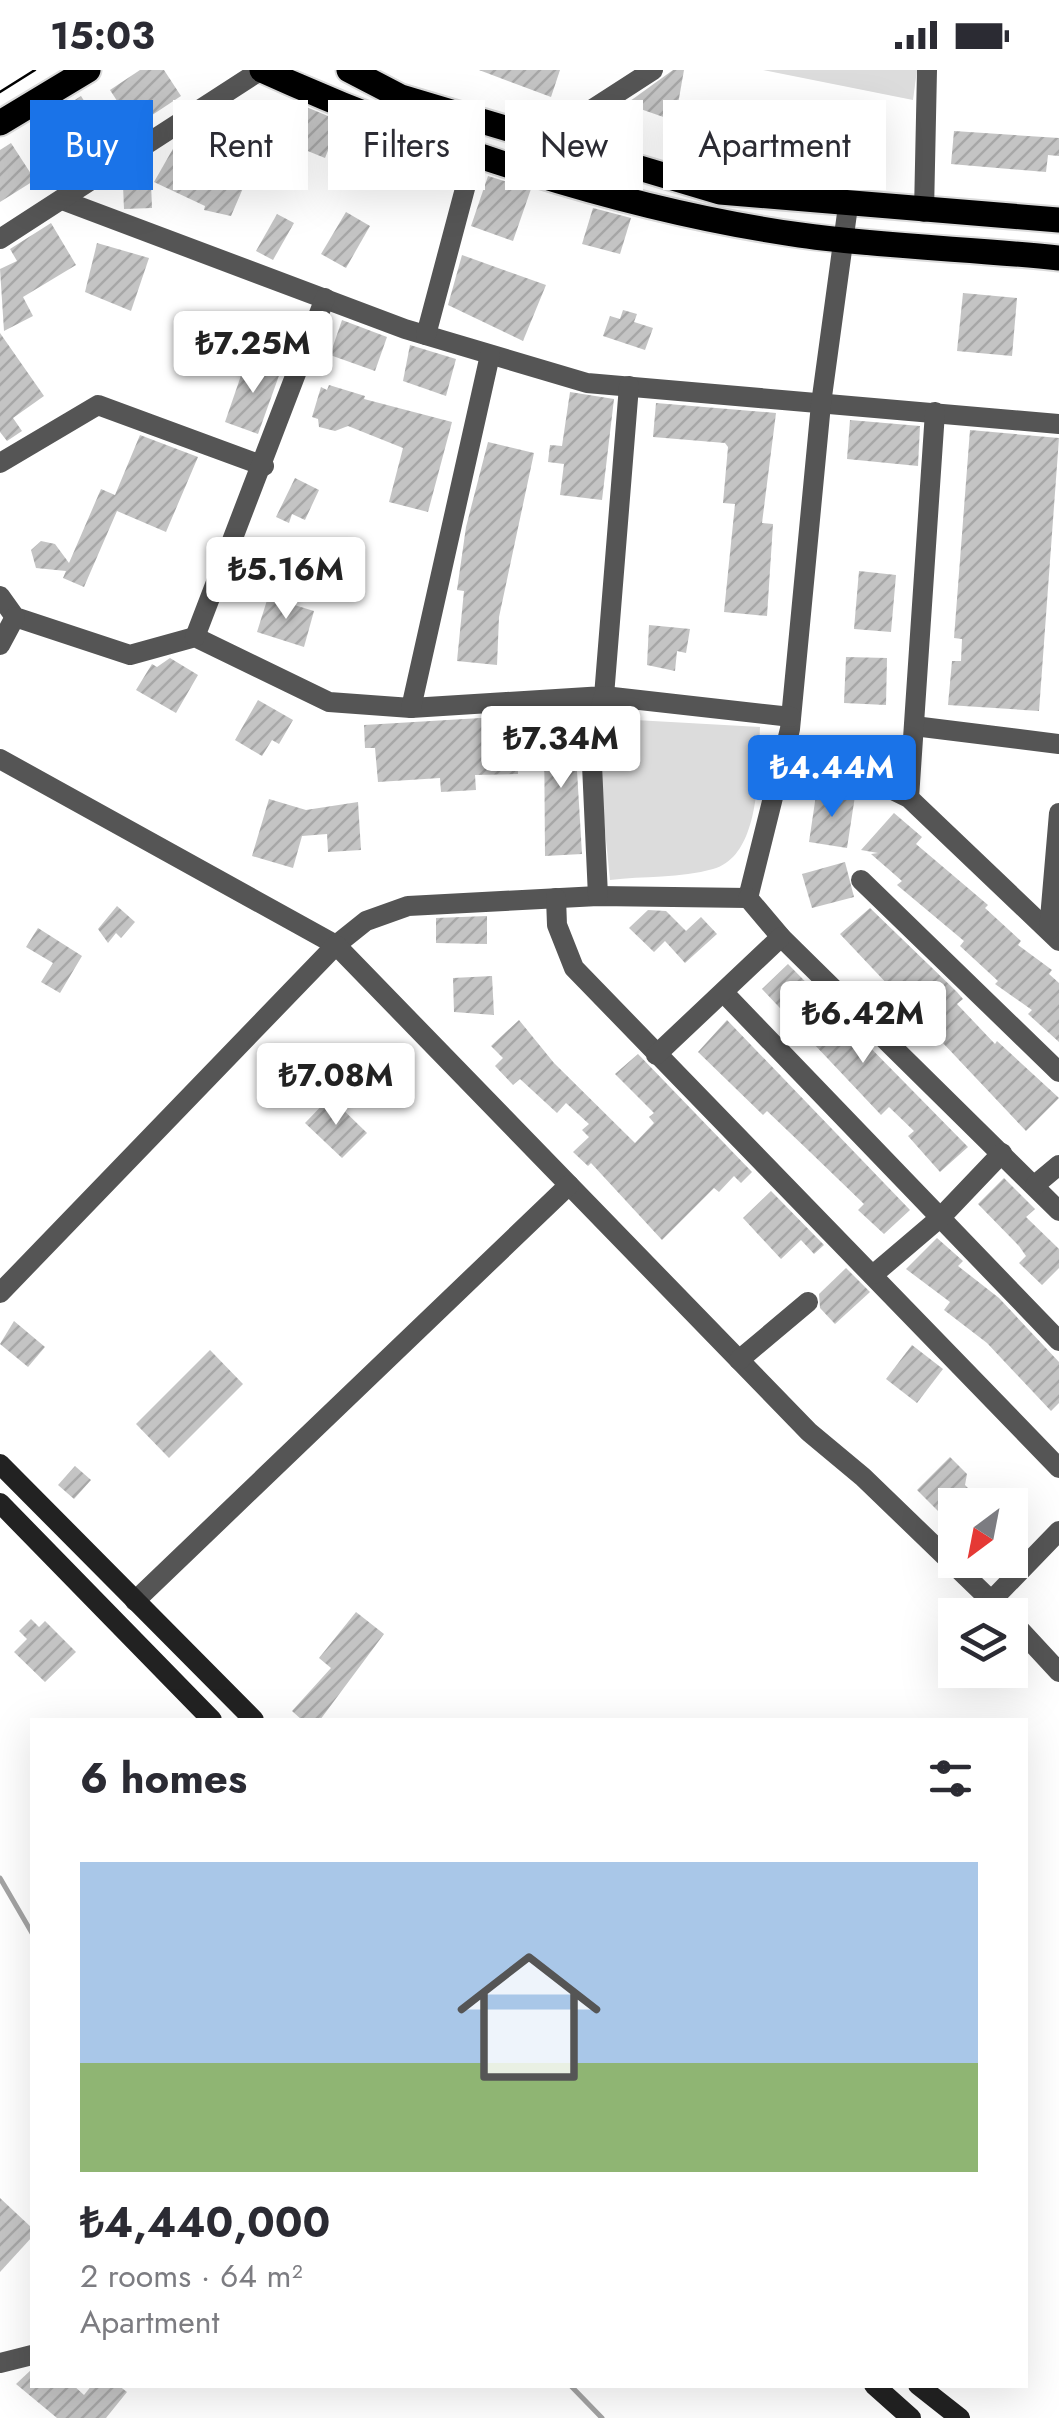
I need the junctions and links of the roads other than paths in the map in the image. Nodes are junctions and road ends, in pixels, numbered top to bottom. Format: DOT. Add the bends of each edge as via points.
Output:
graph roads {
  1 [pos="88,70"];
  2 [pos="262,70"];
  3 [pos="349,70"];
  4 [pos="654,70"];
  5 [pos="927,70"];
  6 [pos="329,100"];
  7 [pos="608,100"];
  8 [pos="0,123"];
  9 [pos="505,128"];
  10 [pos="485,154"];
  11 [pos="643,169"];
  12 [pos="465,190"];
  13 [pos="62,200"];
  14 [pos="848,206"];
  15 [pos="924,212"];
  16 [pos="1059,220"];
  17 [pos="844,237"];
  18 [pos="0,239"];
  19 [pos="1059,258"];
  20 [pos="325,298"];
  21 [pos="426,335"];
  22 [pos="490,354"];
  23 [pos="630,386"];
  24 [pos="821,404"];
  25 [pos="935,412"];
  26 [pos="1059,424"];
  27 [pos="0,463"];
  28 [pos="264,466"];
  29 [pos="0,596"];
  30 [pos="15,617"];
  31 [pos="195,637"];
  32 [pos="0,645"];
  33 [pos="604,696"];
  34 [pos="411,708"];
  35 [pos="791,717"];
  36 [pos="914,726"];
  37 [pos="1059,744"];
  38 [pos="0,759"];
  39 [pos="783,761"];
  40 [pos="909,798"];
  41 [pos="1059,812"];
  42 [pos="862,880"];
  43 [pos="598,896"];
  44 [pos="556,898"];
  45 [pos="748,898"];
  46 [pos="1054,936"];
  47 [pos="781,937"];
  48 [pos="336,945"];
  49 [pos="725,994"];
  50 [pos="656,1055"];
  51 [pos="1059,1072"];
  52 [pos="1002,1153"];
  53 [pos="1059,1164"];
  54 [pos="569,1185"];
  55 [pos="1035,1185"];
  56 [pos="1059,1211"];
  57 [pos="941,1218"];
  58 [pos="874,1274"];
  59 [pos="0,1293"];
  60 [pos="808,1302"];
  61 [pos="1059,1341"];
  62 [pos="739,1360"];
  63 [pos="0,1464"];
  64 [pos="1059,1468"];
  65 [pos="0,1503"];
  66 [pos="1059,1531"];
  67 [pos="987,1598"];
  68 [pos="1012,1598"];
  69 [pos="136,1600"];
  70 [pos="1028,1639"];
  71 [pos="1059,1672"];
  72 [pos="210,1718"];
  73 [pos="252,1718"];
  74 [pos="30,2356"];
  75 [pos="0,2363"];
  76 [pos="877,2388"];
  77 [pos="922,2388"];
  78 [pos="911,2418"];
  79 [pos="960,2418"];
  1 -- 8 [label="main road"];
  2 -- 6 [label="main road"];
  2 -- 13 [label="street"];
  3 -- 9 [label="main road" via="401,97"];
  4 -- 7 [label="street"];
  5 -- 15 [label="street"];
  10 -- 17 [label="main road" via="660,207"];
  11 -- 14 [label="main road" via="720,192"];
  12 -- 21 [label="street"];
  13 -- 18 [label="street"];
  13 -- 20 [label="street"];
  14 -- 15 [label="main road"];
  14 -- 17 [label="street"];
  15 -- 16 [label="main road"];
  17 -- 19 [label="main road"];
  17 -- 24 [label="street"];
  20 -- 21 [label="street"];
  20 -- 28 [label="street"];
  21 -- 22 [label="street"];
  22 -- 23 [label="street" via="587,383"];
  22 -- 34 [label="street"];
  23 -- 24 [label="street"];
  23 -- 33 [label="street"];
  24 -- 25 [label="street"];
  24 -- 35 [label="street"];
  25 -- 26 [label="street"];
  25 -- 36 [label="street"];
  27 -- 28 [label="street" via="98,405"];
  28 -- 31 [label="street"];
  29 -- 30 [label="street"];
  30 -- 31 [label="street" via="130,655"];
  30 -- 32 [label="street"];
  31 -- 34 [label="street" via="329,702"];
  33 -- 34 [label="street"];
  33 -- 35 [label="street"];
  33 -- 43 [label="street" via="592,743"];
  35 -- 39 [label="street"];
  36 -- 37 [label="street"];
  36 -- 40 [label="street"];
  38 -- 48 [label="street"];
  39 -- 40 [label="street" via="864,776"];
  39 -- 45 [label="street"];
  40 -- 46 [label="street"];
  41 -- 46 [label="street"];
  42 -- 51 [label="street"];
  43 -- 44 [label="street"];
  43 -- 45 [label="street"];
  44 -- 48 [label="street" via="408,906 366,921"];
  44 -- 50 [label="street" via="557,925 574,968"];
  45 -- 47 [label="street"];
  47 -- 49 [label="street"];
  47 -- 52 [label="street"];
  48 -- 54 [label="street"];
  48 -- 59 [label="street"];
  49 -- 50 [label="street"];
  49 -- 57 [label="street"];
  50 -- 58 [label="street"];
  52 -- 55 [label="street"];
  52 -- 57 [label="street"];
  53 -- 55 [label="street"];
  54 -- 62 [label="street"];
  54 -- 69 [label="street"];
  55 -- 56 [label="street"];
  57 -- 58 [label="street"];
  57 -- 61 [label="street"];
  58 -- 64 [label="street"];
  60 -- 62 [label="street"];
  62 -- 67 [label="street"];
  63 -- 69 [label="main road"];
  65 -- 72 [label="main road"];
  66 -- 68 [label="street"];
  69 -- 73 [label="main road"];
  70 -- 71 [label="street"];
  74 -- 75 [label="street"];
  76 -- 78 [label="main road"];
  77 -- 79 [label="main road"];
}
